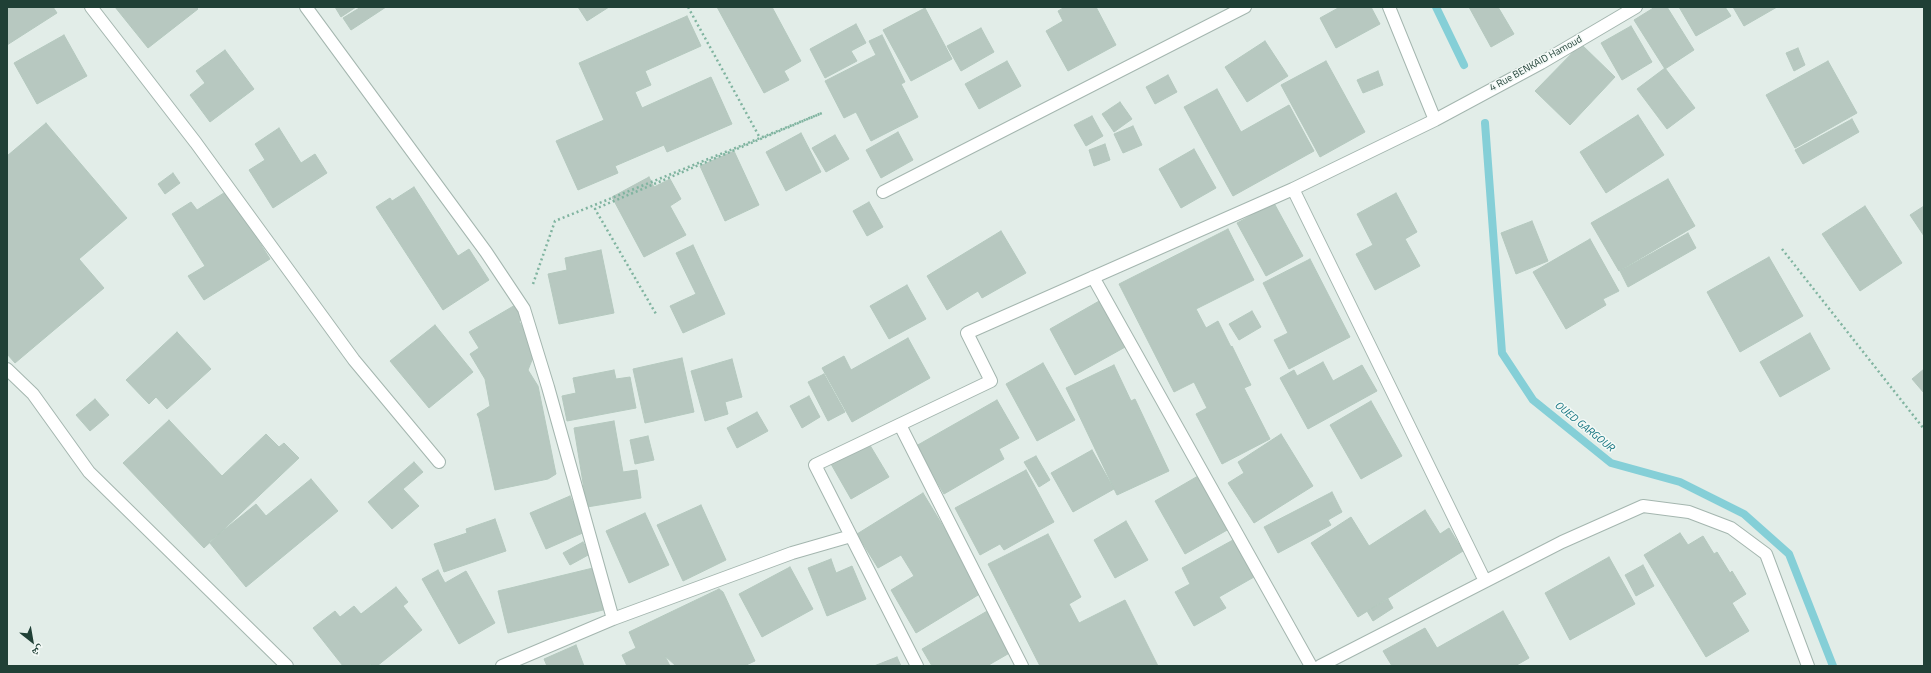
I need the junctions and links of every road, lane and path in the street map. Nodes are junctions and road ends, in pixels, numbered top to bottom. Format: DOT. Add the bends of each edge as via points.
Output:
graph roads {
  1 [pos="91,7"];
  2 [pos="306,7"];
  3 [pos="688,7"];
  4 [pos="1245,7"];
  5 [pos="1389,7"];
  6 [pos="1636,7"];
  7 [pos="1435,120"];
  8 [pos="760,138"];
  9 [pos="1293,189"];
  10 [pos="883,192"];
  11 [pos="1782,249"];
  12 [pos="1092,277"];
  13 [pos="524,309"];
  14 [pos="656,314"];
  15 [pos="7,369"];
  16 [pos="900,425"];
  17 [pos="1924,429"];
  18 [pos="439,462"];
  19 [pos="851,536"];
  20 [pos="1485,581"];
  21 [pos="613,619"];
  22 [pos="287,666"];
  23 [pos="502,666"];
  24 [pos="917,666"];
  25 [pos="1022,666"];
  26 [pos="1311,666"];
  27 [pos="1320,666"];
  28 [pos="1808,666"];
  1 -- 18 [label="street" via="196,143 354,360"];
  2 -- 13 [label="street" via="486,252"];
  3 -- 8 [label="path"];
  4 -- 10 [label="street"];
  5 -- 7 [label="street"];
  6 -- 7 [label="street, 4 Rue BENKAID Hamoud" via="1541,63"];
  7 -- 9 [label="street, 4 Rue BENKAID Hamoud"];
  8 -- 13 [label="path" via="555,221"];
  8 -- 14 [label="path" via="822,113 595,209"];
  9 -- 12 [label="street, 4 Rue BENKAID Hamoud"];
  9 -- 20 [label="street"];
  11 -- 17 [label="path"];
  12 -- 16 [label="street, 4 Rue BENKAID Hamoud" via="967,333 991,381"];
  12 -- 26 [label="street"];
  13 -- 21 [label="street"];
  15 -- 22 [label="street" via="33,394 89,472"];
  16 -- 19 [label="street" via="816,465"];
  16 -- 25 [label="street"];
  19 -- 21 [label="street" via="792,553"];
  19 -- 24 [label="street"];
  20 -- 27 [label="street"];
  20 -- 28 [label="street" via="1562,542 1643,506 1689,512 1731,528 1766,554"];
  21 -- 23 [label="street"];
}
